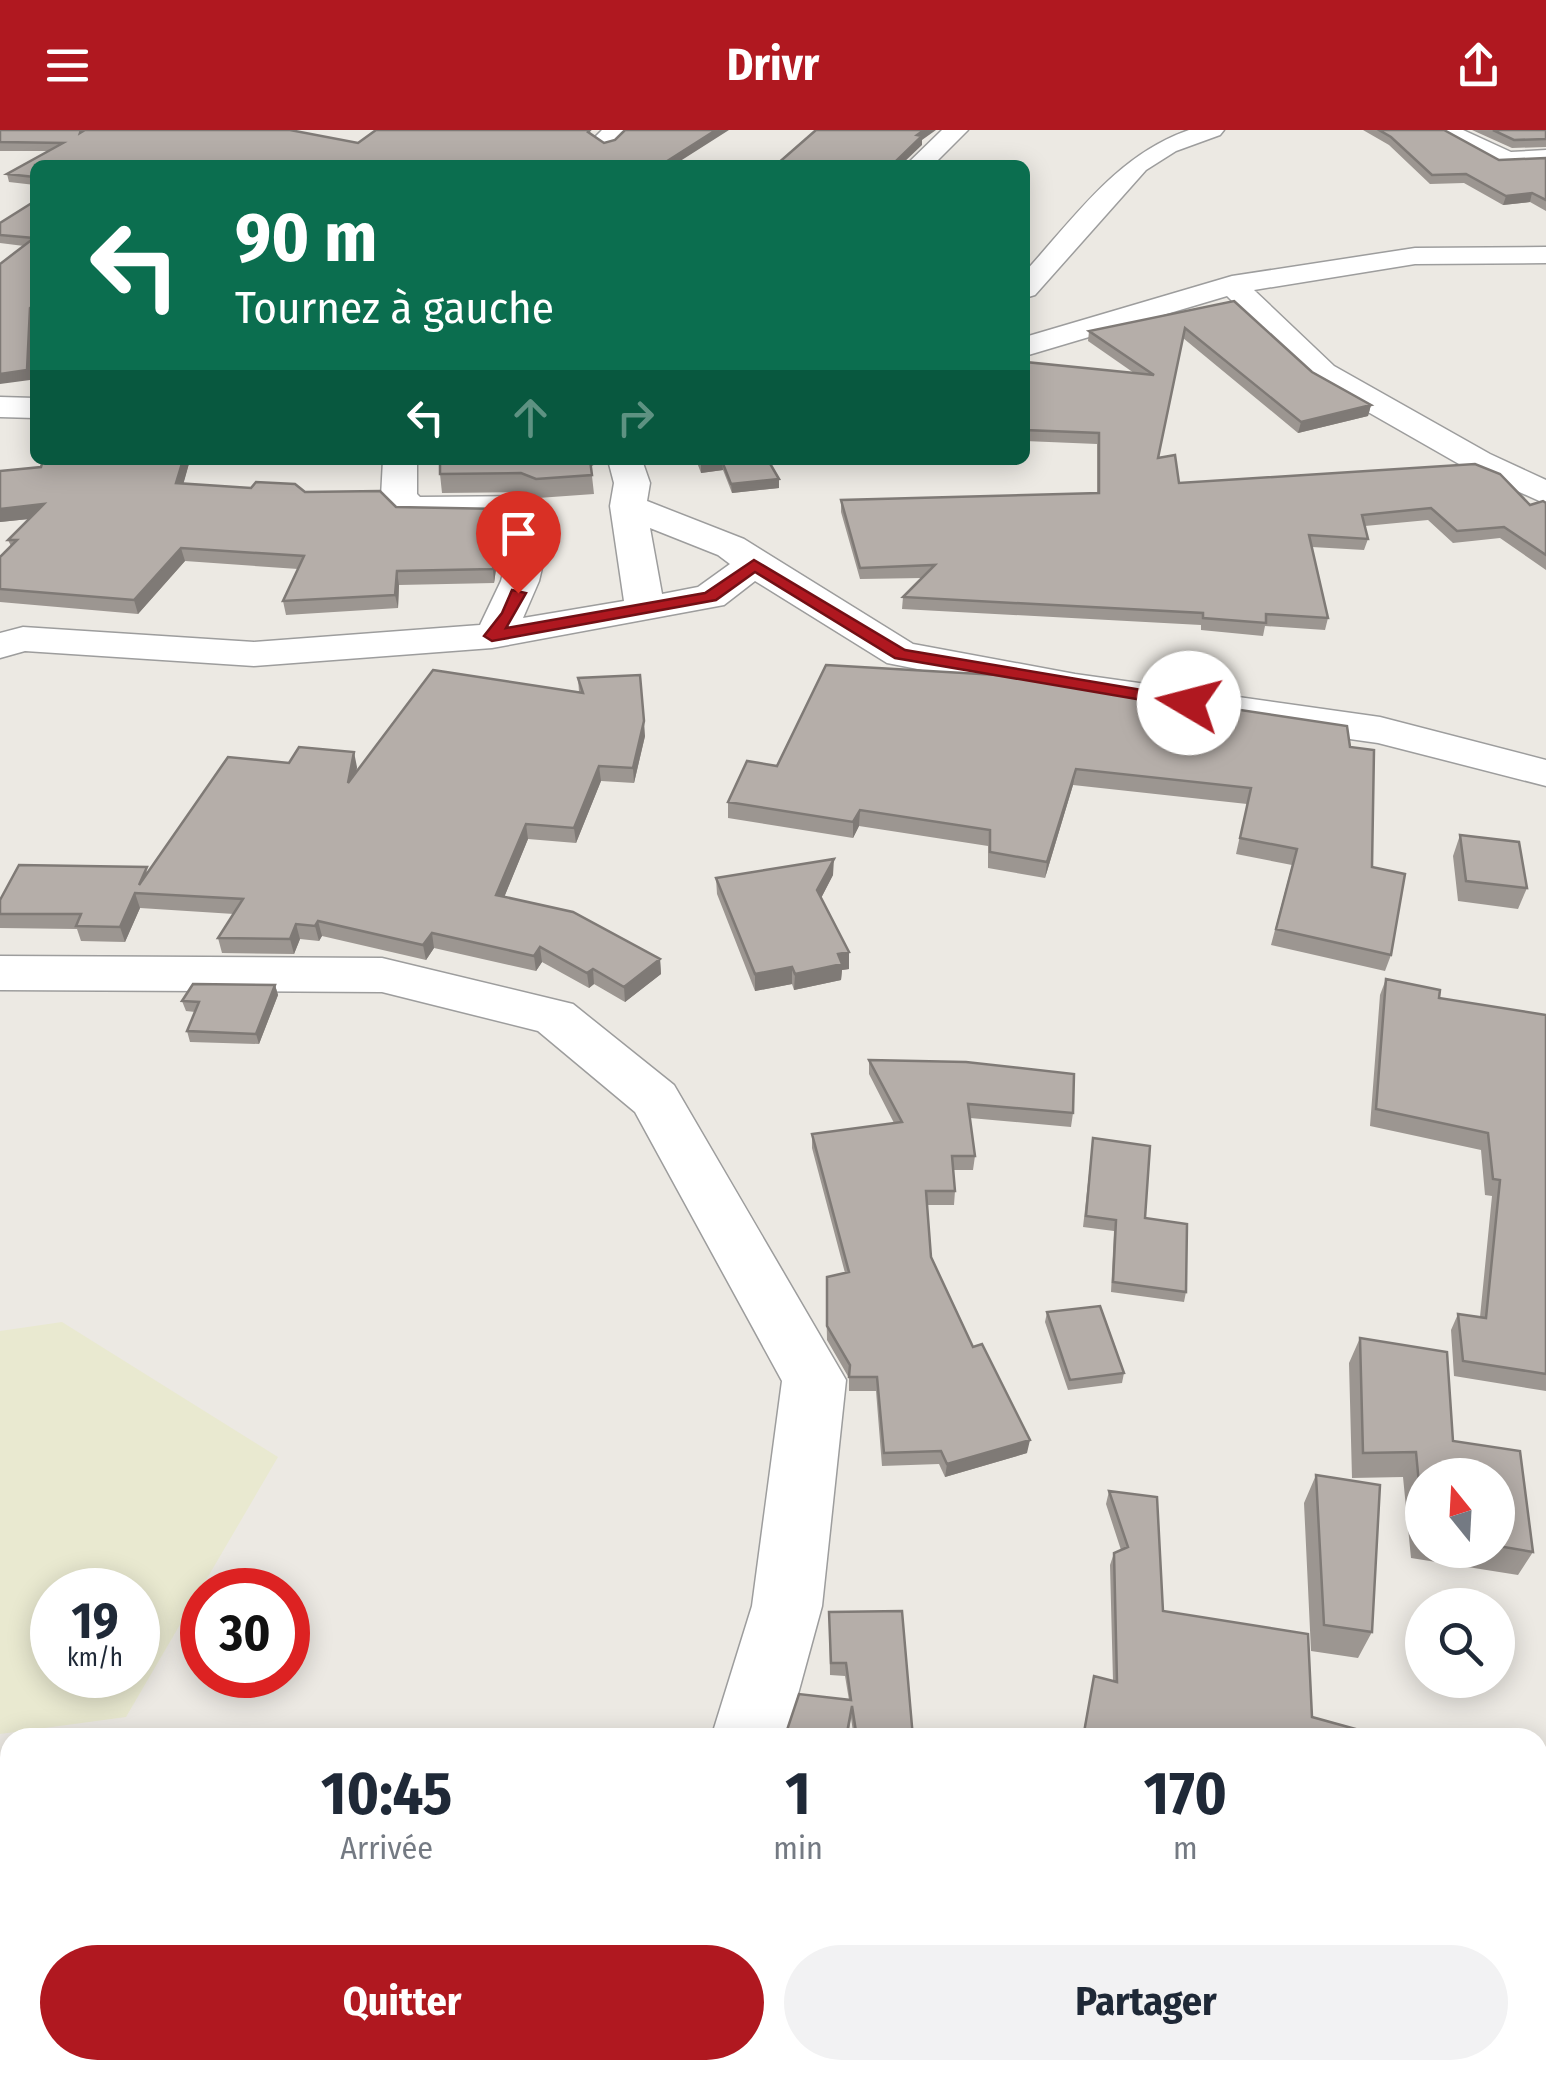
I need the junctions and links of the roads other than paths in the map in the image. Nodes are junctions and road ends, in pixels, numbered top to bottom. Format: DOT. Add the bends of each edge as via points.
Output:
graph roads {
  1 [pos="956,130"];
  2 [pos="1212,130"];
  3 [pos="1444,130"];
  4 [pos="1546,157"];
  5 [pos="923,160"];
  6 [pos="1546,255"];
  7 [pos="1030,283"];
  8 [pos="1232,286"];
  9 [pos="1030,345"];
  10 [pos="0,407"];
  11 [pos="30,408"];
  12 [pos="400,465"];
  13 [pos="626,465"];
  14 [pos="1546,493"];
  15 [pos="628,506"];
  16 [pos="754,564"];
  17 [pos="645,608"];
  18 [pos="492,636"];
  19 [pos="8,639"];
  20 [pos="1546,774"];
  21 [pos="0,973"];
  22 [pos="751,1728"];
  1 -- 5 [label="street"];
  2 -- 7 [label="street" via="1137,165"];
  3 -- 4 [label="street" via="1508,160"];
  6 -- 8 [label="street" via="1414,256"];
  8 -- 9 [label="street"];
  8 -- 14 [label="street" via="1323,374"];
  10 -- 11 [label="street"];
  12 -- 18 [label="street" via="399,497 410,508 523,507 535,520 518,593"];
  13 -- 15 [label="street" via="632,483"];
  15 -- 16 [label="street" via="731,547"];
  15 -- 17 [label="street"];
  16 -- 17 [label="street" via="710,597"];
  16 -- 20 [label="street" via="900,654 1380,730"];
  17 -- 18 [label="street"];
  18 -- 19 [label="street" via="254,654"];
  21 -- 22 [label="street" via="382,975 556,1017 655,1099 814,1380 787,1606"];
}
